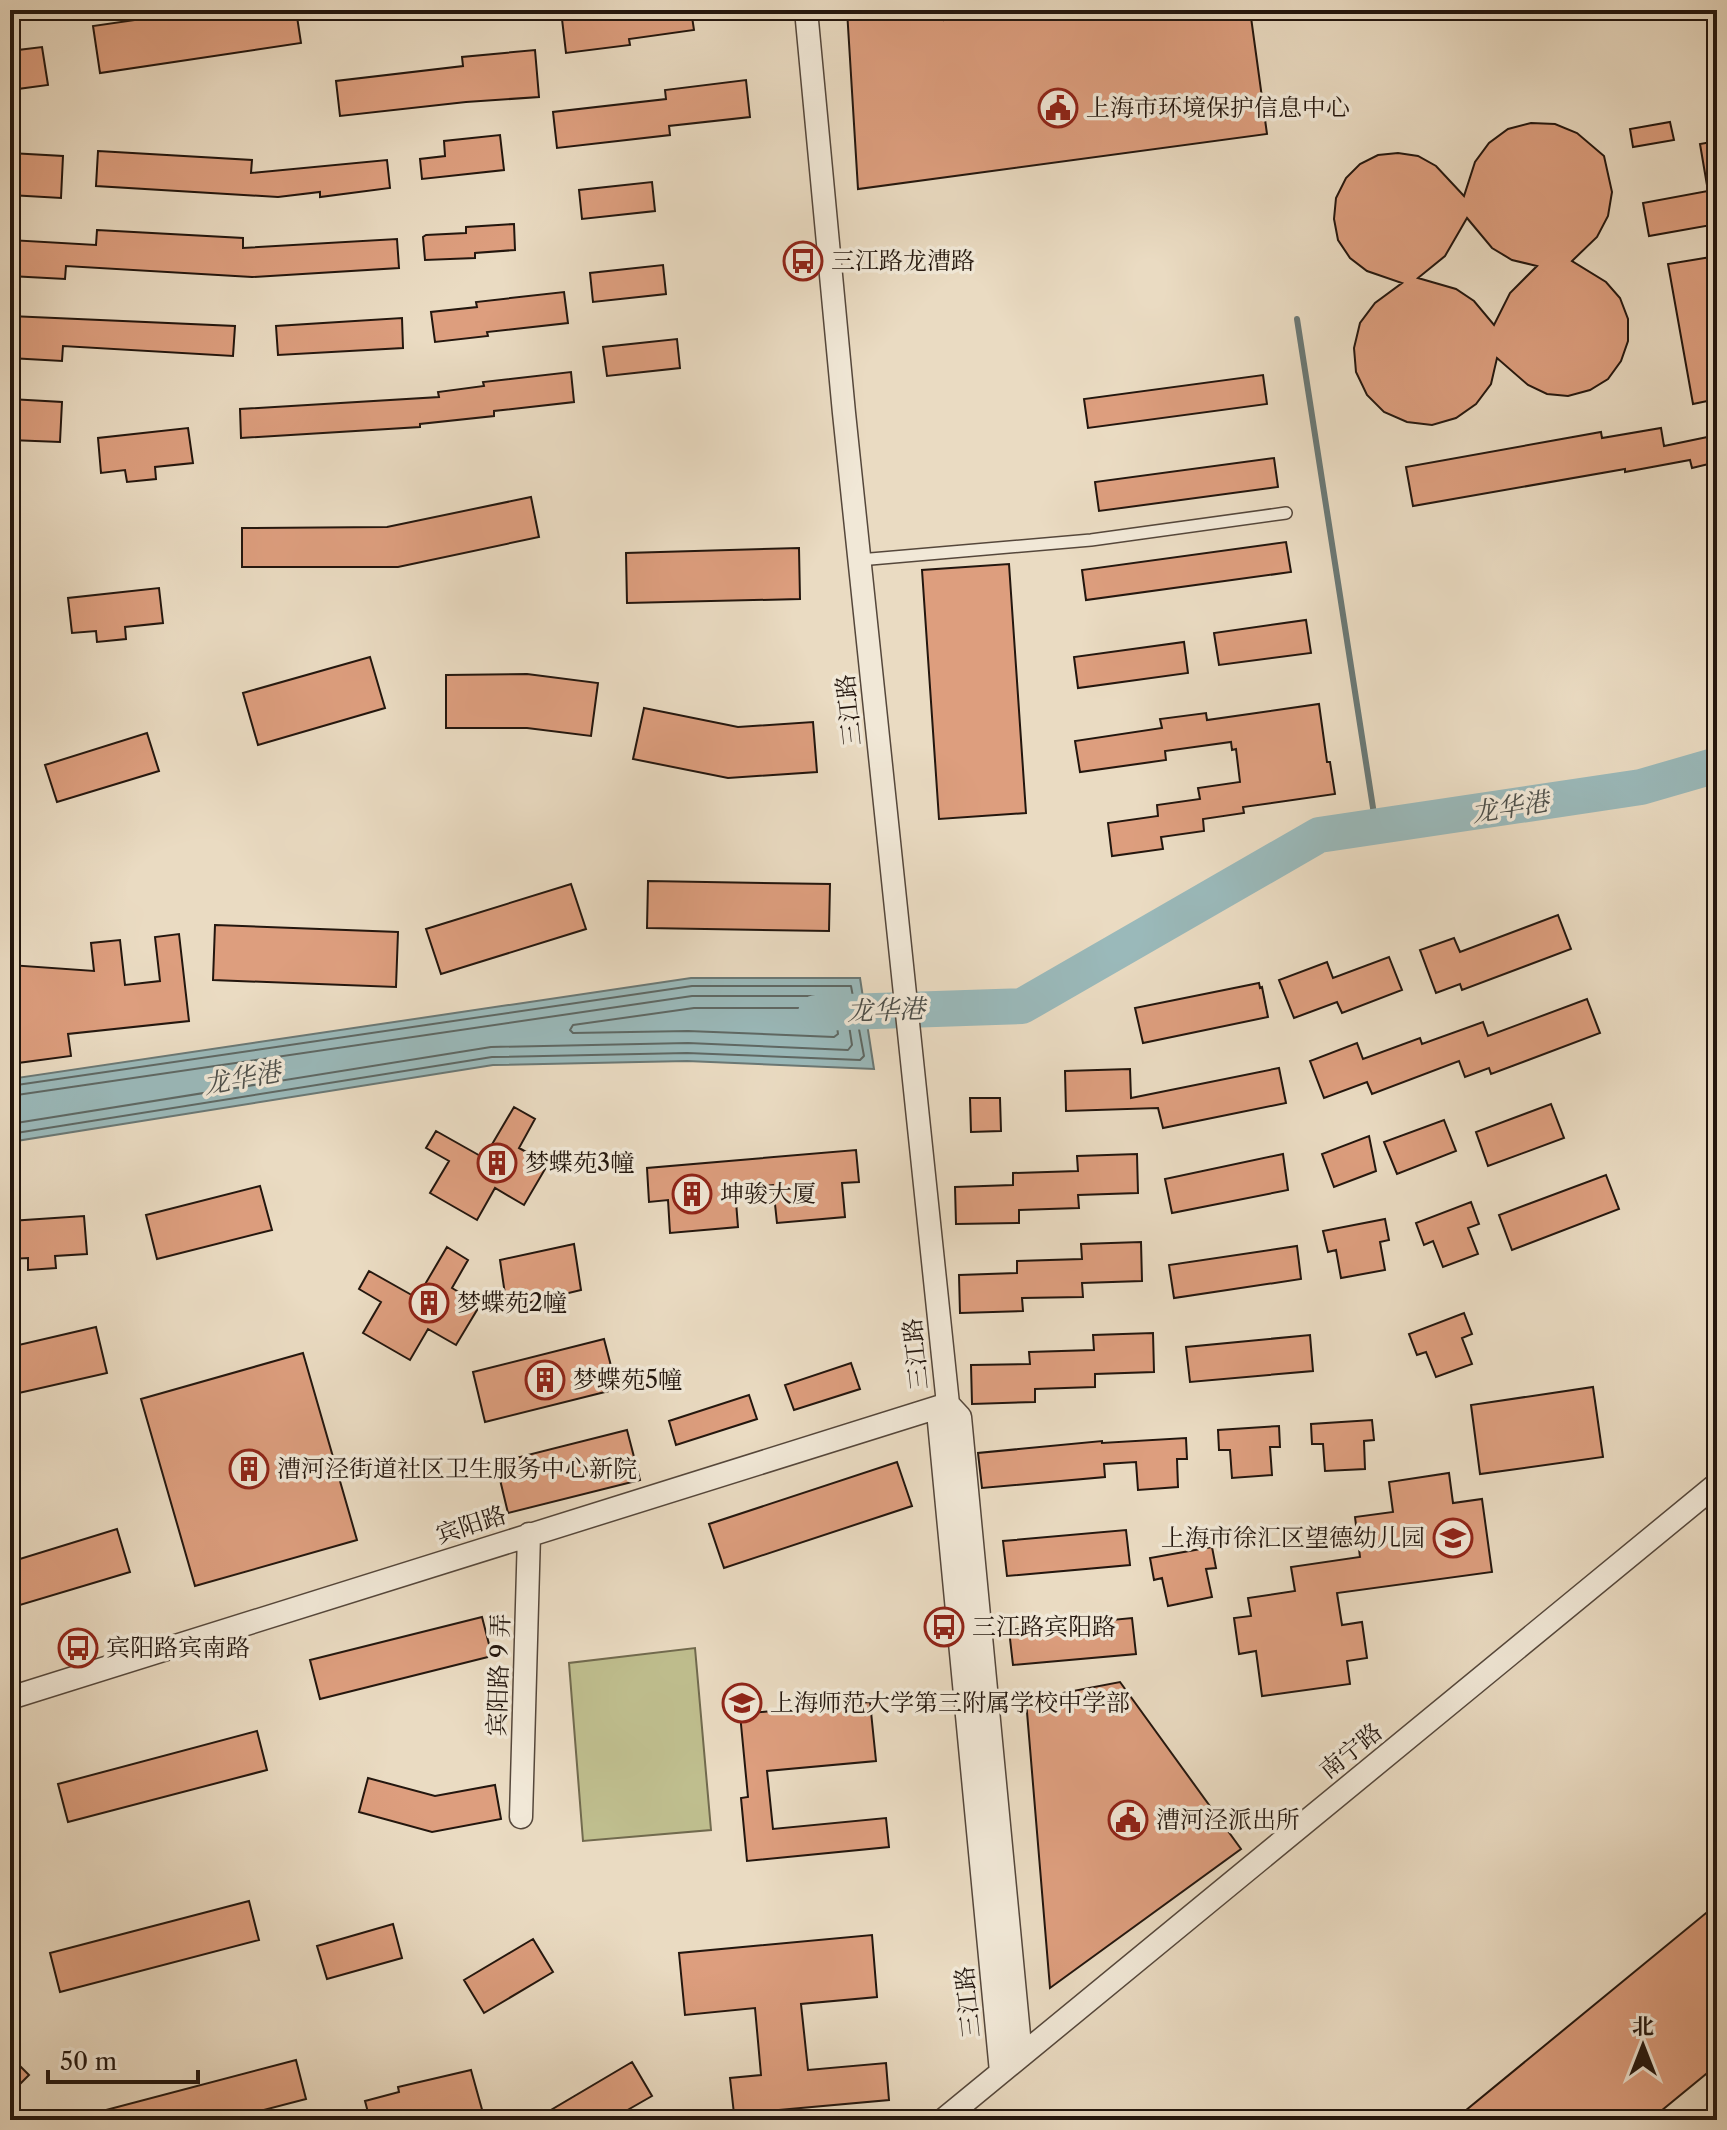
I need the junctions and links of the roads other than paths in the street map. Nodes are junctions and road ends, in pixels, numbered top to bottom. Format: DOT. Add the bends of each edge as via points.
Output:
graph roads {
  1 [pos="806,10"];
  2 [pos="1286,513"];
  3 [pos="859,560"];
  4 [pos="948,1404"];
  5 [pos="1717,1484"];
  6 [pos="529,1534"];
  7 [pos="10,1698"];
  8 [pos="521,1817"];
  9 [pos="1021,2056"];
  10 [pos="1001,2072"];
  11 [pos="943,2120"];
  1 -- 3 [label="street, 三江路"];
  2 -- 3 [label="lane" via="1091,540"];
  3 -- 4 [label="street, 三江路"];
  4 -- 6 [label="street, 宾阳路"];
  4 -- 9 [label="street, 三江路" via="960,1417"];
  4 -- 10 [label="street, 三江路" via="939,1422"];
  5 -- 9 [label="street, 南宁路"];
  6 -- 7 [label="street, 宾阳路"];
  6 -- 8 [label="street, 宾阳路 9 弄"];
  9 -- 10 [label="street, 南宁路"];
  10 -- 11 [label="street, 南宁路"];
}
